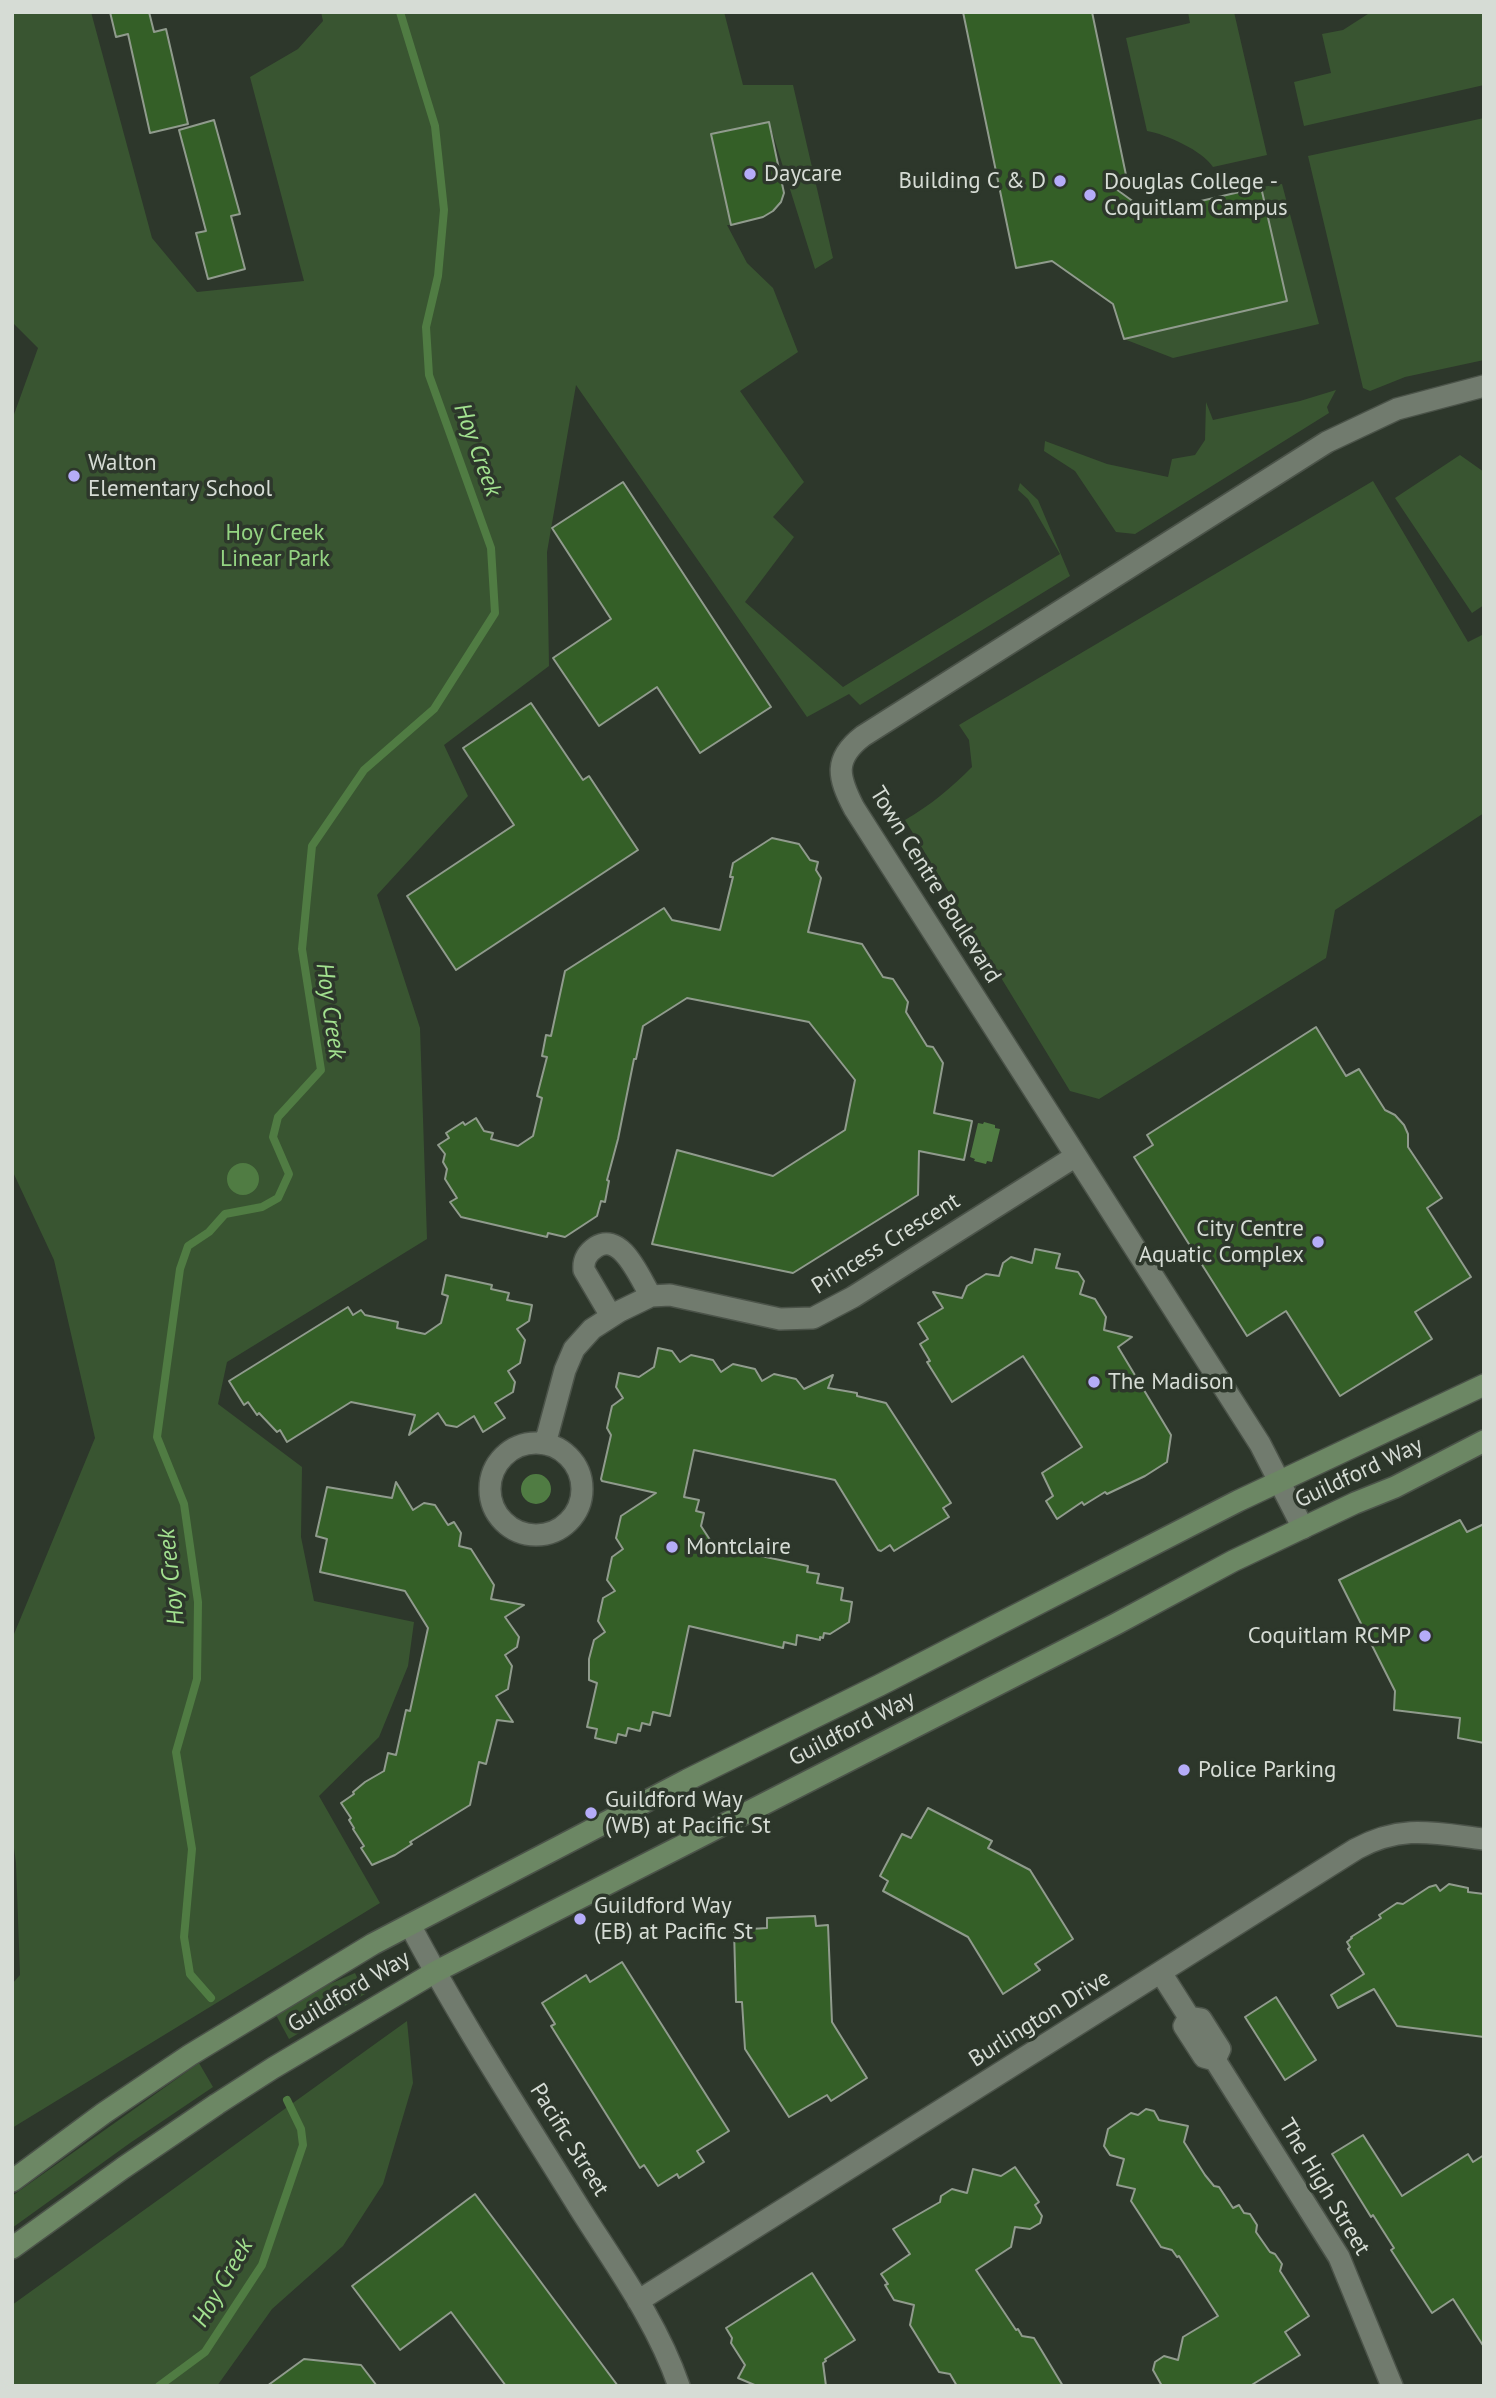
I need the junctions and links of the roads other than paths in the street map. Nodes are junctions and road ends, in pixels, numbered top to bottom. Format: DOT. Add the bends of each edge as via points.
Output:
graph roads {
  1 [pos="1484,386"];
  2 [pos="1076,1156"];
  3 [pos="651,1296"];
  4 [pos="611,1316"];
  5 [pos="1484,1385"];
  6 [pos="1484,1441"];
  7 [pos="545,1444"];
  8 [pos="1280,1481"];
  9 [pos="1303,1528"];
  10 [pos="1484,1839"];
  11 [pos="410,1924"];
  12 [pos="435,1972"];
  13 [pos="1161,1973"];
  14 [pos="12,2181"];
  15 [pos="12,2248"];
  16 [pos="638,2301"];
  17 [pos="679,2386"];
  18 [pos="1392,2386"];
  1 -- 2 [label="street, Town Centre Boulevard" via="1397,409 1328,442 863,736 843,758 841,775 854,807"];
  2 -- 3 [label="street, Princess Crescent" via="813,1318 780,1319 675,1295"];
  2 -- 8 [label="street, Town Centre Boulevard"];
  3 -- 4 [label="street, Princess Crescent"];
  3 -- 4 [label="street" via="621,1250 614,1244 599,1245 587,1255 584,1270"];
  4 -- 7 [label="street, Princess Crescent" via="583,1336 571,1354"];
  5 -- 8 [label="main road, Guildford Way"];
  6 -- 9 [label="main road, Guildford Way"];
  7 -- 7 [label="street" via="528,1443 510,1451 497,1466 491,1485 499,1516 530,1535 561,1528 575,1514 582,1494 580,1472 571,1458"];
  8 -- 9 [label="street, Town Centre Boulevard"];
  8 -- 11 [label="main road, Guildford Way"];
  9 -- 12 [label="main road, Guildford Way"];
  10 -- 13 [label="street, Burlington Drive" via="1410,1832 1372,1840"];
  11 -- 12 [label="street, Pacific Street"];
  11 -- 14 [label="main road, Guildford Way" via="208,2044"];
  12 -- 15 [label="main road, Guildford Way" via="216,2104"];
  12 -- 16 [label="street, Pacific Street"];
  13 -- 16 [label="street, Burlington Drive"];
  13 -- 18 [label="street, The High Street" via="1189,2017 1200,2019 1220,2049 1215,2060 1335,2251"];
  16 -- 17 [label="street, Pacific Street"];
}
